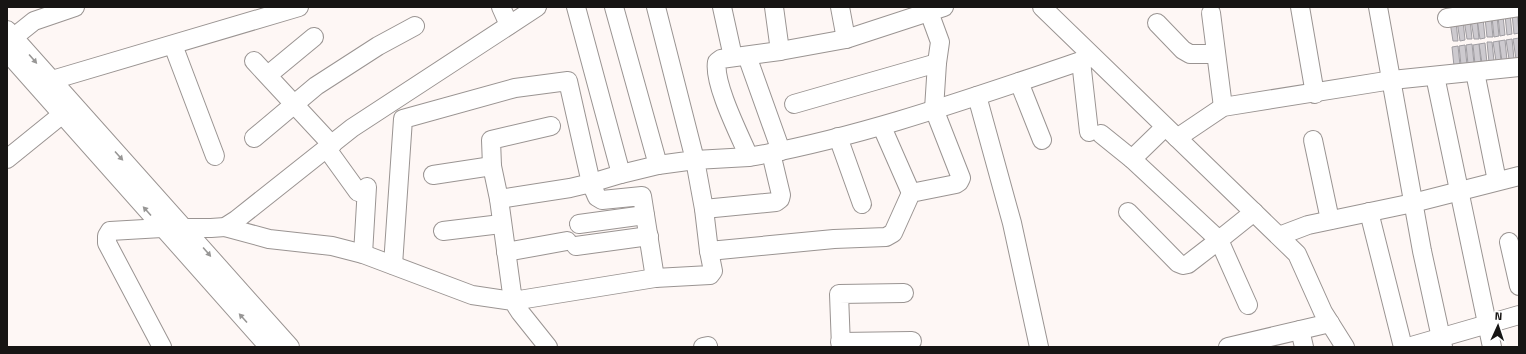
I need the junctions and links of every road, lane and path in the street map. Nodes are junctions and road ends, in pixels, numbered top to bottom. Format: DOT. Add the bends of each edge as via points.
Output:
graph roads {
  1 [pos="76,7"];
  2 [pos="299,7"];
  3 [pos="501,7"];
  4 [pos="537,7"];
  5 [pos="576,7"];
  6 [pos="614,7"];
  7 [pos="656,7"];
  8 [pos="722,7"];
  9 [pos="774,7"];
  10 [pos="840,7"];
  11 [pos="1042,7"];
  12 [pos="1300,7"];
  13 [pos="1378,7"];
  14 [pos="1519,7"];
  15 [pos="937,10"];
  16 [pos="1211,13"];
  17 [pos="1447,18"];
  18 [pos="1157,23"];
  19 [pos="509,25"];
  20 [pos="415,26"];
  21 [pos="314,37"];
  22 [pos="846,39"];
  23 [pos="9,40"];
  24 [pos="173,45"];
  25 [pos="780,51"];
  26 [pos="1216,54"];
  27 [pos="740,57"];
  28 [pos="1087,59"];
  29 [pos="254,61"];
  30 [pos="936,63"];
  31 [pos="1519,67"];
  32 [pos="1476,72"];
  33 [pos="268,75"];
  34 [pos="1436,76"];
  35 [pos="1392,80"];
  36 [pos="1019,82"];
  37 [pos="43,83"];
  38 [pos="1314,94"];
  39 [pos="977,96"];
  40 [pos="295,104"];
  41 [pos="392,104"];
  42 [pos="794,104"];
  43 [pos="1223,107"];
  44 [pos="934,109"];
  45 [pos="67,110"];
  46 [pos="403,120"];
  47 [pos="550,126"];
  48 [pos="882,127"];
  49 [pos="1171,133"];
  50 [pos="838,137"];
  51 [pos="254,138"];
  52 [pos="1042,140"];
  53 [pos="1313,140"];
  54 [pos="329,147"];
  55 [pos="776,152"];
  56 [pos="215,156"];
  57 [pos="748,157"];
  58 [pos="7,159"];
  59 [pos="1132,159"];
  60 [pos="695,160"];
  61 [pos="658,165"];
  62 [pos="492,166"];
  63 [pos="621,174"];
  64 [pos="433,175"];
  65 [pos="1519,176"];
  66 [pos="1497,181"];
  67 [pos="591,183"];
  68 [pos="1459,191"];
  69 [pos="911,193"];
  70 [pos="499,199"];
  71 [pos="1413,202"];
  72 [pos="862,204"];
  73 [pos="704,209"];
  74 [pos="1128,212"];
  75 [pos="1254,212"];
  76 [pos="1369,212"];
  77 [pos="645,215"];
  78 [pos="1330,220"];
  79 [pos="501,224"];
  80 [pos="579,224"];
  81 [pos="225,227"];
  82 [pos="162,228"];
  83 [pos="186,228"];
  84 [pos="443,231"];
  85 [pos="649,236"];
  86 [pos="1279,236"];
  87 [pos="1219,240"];
  88 [pos="1509,242"];
  89 [pos="709,251"];
  90 [pos="506,252"];
  91 [pos="363,254"];
  92 [pos="393,265"];
  93 [pos="655,278"];
  94 [pos="1519,286"];
  95 [pos="904,293"];
  96 [pos="513,301"];
  97 [pos="1248,305"];
  98 [pos="1519,315"];
  99 [pos="1330,323"];
  100 [pos="1487,324"];
  101 [pos="1302,338"];
  102 [pos="912,341"];
  103 [pos="1442,342"];
  104 [pos="840,344"];
  105 [pos="1251,344"];
  106 [pos="162,347"];
  107 [pos="269,347"];
  108 [pos="290,347"];
  109 [pos="548,347"];
  110 [pos="1040,347"];
  111 [pos="1228,347"];
  112 [pos="1345,347"];
  113 [pos="1403,347"];
  114 [pos="1408,347"];
  115 [pos="1492,347"];
  1 -- 23 [label="street" via="34,21"];
  2 -- 24 [label="street"];
  3 -- 19 [label="street"];
  4 -- 19 [label="street"];
  5 -- 63 [label="street"];
  6 -- 61 [label="street"];
  7 -- 60 [label="street"];
  8 -- 27 [label="street"];
  9 -- 25 [label="street"];
  10 -- 22 [label="street"];
  11 -- 28 [label="street"];
  12 -- 38 [label="street"];
  13 -- 35 [label="street"];
  14 -- 17 [label="street"];
  15 -- 22 [label="street"];
  15 -- 30 [label="street" via="940,42"];
  16 -- 26 [label="street"];
  18 -- 26 [label="street" via="1190,54"];
  19 -- 41 [label="street"];
  20 -- 40 [label="street" via="346,66"];
  21 -- 33 [label="street"];
  22 -- 25 [label="street"];
  23 -- 37 [label="street"];
  24 -- 37 [label="street"];
  24 -- 56 [label="street"];
  25 -- 27 [label="street"];
  26 -- 43 [label="street"];
  27 -- 55 [label="street"];
  27 -- 57 [label="street" via="721,59 716,67 722,94"];
  28 -- 36 [label="street"];
  28 -- 49 [label="street"];
  28 -- 59 [label="street" via="1095,133"];
  29 -- 33 [label="street"];
  30 -- 42 [label="street"];
  30 -- 44 [label="street"];
  31 -- 32 [label="street"];
  32 -- 34 [label="street"];
  32 -- 66 [label="street"];
  33 -- 40 [label="street"];
  34 -- 35 [label="street"];
  34 -- 68 [label="street"];
  35 -- 38 [label="street"];
  35 -- 71 [label="street"];
  36 -- 39 [label="street"];
  36 -- 52 [label="street"];
  37 -- 45 [label="street"];
  38 -- 43 [label="street"];
  39 -- 44 [label="street"];
  39 -- 110 [label="street" via="1012,223"];
  40 -- 51 [label="street"];
  40 -- 54 [label="street"];
  41 -- 46 [label="street"];
  41 -- 54 [label="street" via="352,128"];
  43 -- 49 [label="street"];
  44 -- 48 [label="street"];
  44 -- 69 [label="street" via="961,178 960,182"];
  45 -- 58 [label="street"];
  82 -- 45 [label="street, one-way"];
  45 -- 83 [label="street, one-way"];
  46 -- 67 [label="street" via="515,88 568,81"];
  46 -- 92 [label="street"];
  47 -- 62 [label="street" via="491,140"];
  48 -- 50 [label="street"];
  48 -- 69 [label="street"];
  49 -- 59 [label="street"];
  49 -- 75 [label="street"];
  50 -- 55 [label="street"];
  50 -- 72 [label="street"];
  53 -- 78 [label="street"];
  54 -- 81 [label="street"];
  54 -- 91 [label="street" via="362,189"];
  55 -- 57 [label="street"];
  55 -- 73 [label="street" via="780,199 776,202"];
  57 -- 60 [label="street"];
  59 -- 87 [label="street"];
  60 -- 61 [label="street"];
  60 -- 73 [label="street"];
  61 -- 63 [label="street"];
  62 -- 64 [label="street"];
  62 -- 70 [label="street"];
  63 -- 67 [label="street"];
  65 -- 66 [label="street"];
  66 -- 68 [label="street"];
  67 -- 70 [label="street"];
  67 -- 77 [label="street" via="597,197 602,200 642,196"];
  68 -- 71 [label="street"];
  68 -- 100 [label="street"];
  69 -- 89 [label="street" via="890,236"];
  70 -- 79 [label="street"];
  71 -- 76 [label="street"];
  71 -- 103 [label="street"];
  73 -- 89 [label="street"];
  74 -- 87 [label="street" via="1183,265 1188,264"];
  75 -- 86 [label="street"];
  75 -- 87 [label="street"];
  76 -- 78 [label="street"];
  76 -- 113 [label="street"];
  77 -- 80 [label="street"];
  77 -- 85 [label="street"];
  78 -- 86 [label="street"];
  79 -- 84 [label="street"];
  79 -- 90 [label="street"];
  81 -- 83 [label="street"];
  81 -- 91 [label="street" via="269,239 332,246"];
  82 -- 83 [label="street"];
  82 -- 106 [label="street" via="110,231 107,236 107,243"];
  107 -- 82 [label="street, one-way"];
  83 -- 108 [label="street, one-way"];
  85 -- 90 [label="street"];
  85 -- 93 [label="street"];
  86 -- 99 [label="street" via="1297,254"];
  87 -- 97 [label="street"];
  88 -- 94 [label="street"];
  89 -- 93 [label="street" via="713,271 710,275"];
  90 -- 96 [label="street"];
  91 -- 92 [label="street"];
  92 -- 96 [label="street" via="472,295"];
  93 -- 96 [label="street"];
  95 -- 104 [label="street" via="839,294"];
  96 -- 109 [label="street"];
  98 -- 100 [label="street"];
  99 -- 101 [label="street"];
  99 -- 112 [label="street"];
  100 -- 103 [label="street"];
  100 -- 115 [label="street"];
  101 -- 105 [label="street"];
  102 -- 104 [label="street"];
  103 -- 114 [label="street"];
  105 -- 111 [label="street"];
}
